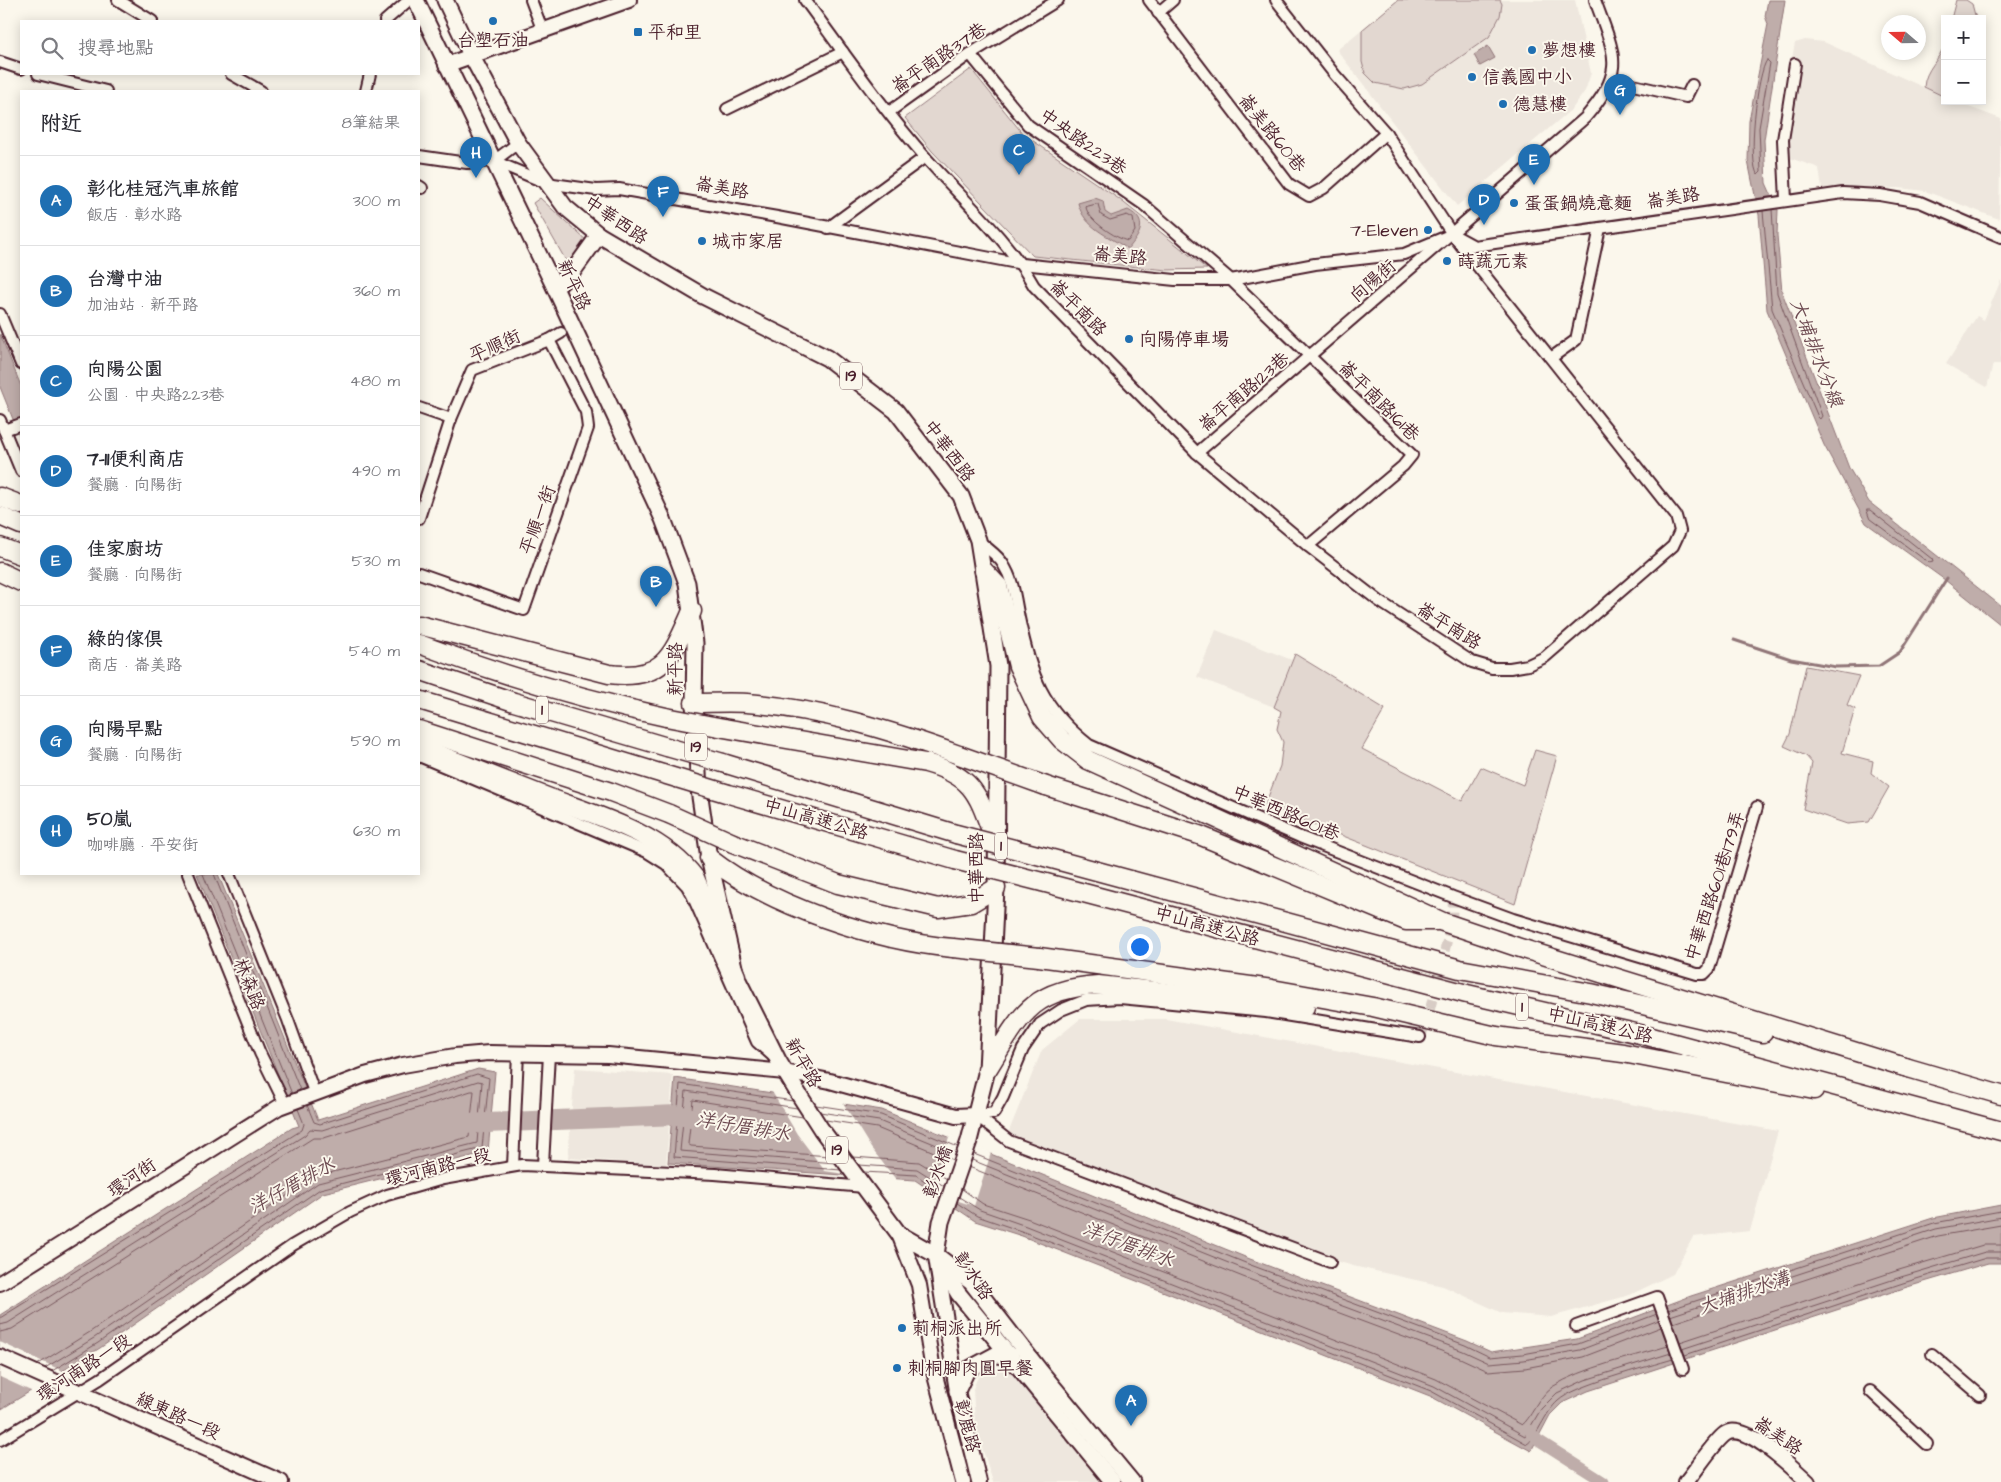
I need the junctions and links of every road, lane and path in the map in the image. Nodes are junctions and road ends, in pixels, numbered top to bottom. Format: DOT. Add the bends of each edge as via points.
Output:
graph roads {
  1 [pos="118,0"];
  2 [pos="409,0"];
  3 [pos="416,0"];
  4 [pos="445,0"];
  5 [pos="531,0"];
  6 [pos="629,0"];
  7 [pos="805,0"];
  8 [pos="1058,0"];
  9 [pos="1149,0"];
  10 [pos="1173,0"];
  11 [pos="1276,0"];
  12 [pos="1595,0"];
  13 [pos="1158,13"];
  14 [pos="150,20"];
  15 [pos="386,20"];
  16 [pos="542,29"];
  17 [pos="843,52"];
  18 [pos="970,54"];
  19 [pos="470,55"];
  20 [pos="0,62"];
  21 [pos="1795,64"];
  22 [pos="446,65"];
  23 [pos="20,69"];
  24 [pos="42,75"];
  25 [pos="234,75"];
  26 [pos="370,75"];
  27 [pos="1611,80"];
  28 [pos="1692,85"];
  29 [pos="102,90"];
  30 [pos="259,90"];
  31 [pos="366,90"];
  32 [pos="727,109"];
  33 [pos="888,112"];
  34 [pos="1386,132"];
  35 [pos="518,143"];
  36 [pos="420,156"];
  37 [pos="925,156"];
  38 [pos="494,161"];
  39 [pos="546,183"];
  40 [pos="1786,200"];
  41 [pos="828,228"];
  42 [pos="1600,228"];
  43 [pos="1452,234"];
  44 [pos="599,235"];
  45 [pos="2001,237"];
  46 [pos="1022,264"];
  47 [pos="1231,280"];
  48 [pos="555,288"];
  49 [pos="0,314"];
  50 [pos="561,333"];
  51 [pos="549,340"];
  52 [pos="1311,356"];
  53 [pos="1551,358"];
  54 [pos="20,362"];
  55 [pos="420,408"];
  56 [pos="450,419"];
  57 [pos="0,420"];
  58 [pos="20,424"];
  59 [pos="8,429"];
  60 [pos="1197,453"];
  61 [pos="20,468"];
  62 [pos="420,515"];
  63 [pos="0,516"];
  64 [pos="20,525"];
  65 [pos="978,540"];
  66 [pos="1308,546"];
  67 [pos="0,547"];
  68 [pos="20,555"];
  69 [pos="984,570"];
  70 [pos="0,572"];
  71 [pos="420,573"];
  72 [pos="20,582"];
  73 [pos="692,611"];
  74 [pos="420,625"];
  75 [pos="420,644"];
  76 [pos="420,670"];
  77 [pos="420,700"];
  78 [pos="694,703"];
  79 [pos="420,730"];
  80 [pos="420,747"];
  81 [pos="420,756"];
  82 [pos="1757,807"];
  83 [pos="995,841"];
  84 [pos="710,858"];
  85 [pos="188,875"];
  86 [pos="229,875"];
  87 [pos="996,888"];
  88 [pos="1443,922"];
  89 [pos="1704,974"];
  90 [pos="736,976"];
  91 [pos="1496,1036"];
  92 [pos="1420,1037"];
  93 [pos="518,1053"];
  94 [pos="549,1054"];
  95 [pos="782,1067"];
  96 [pos="1908,1068"];
  97 [pos="987,1070"];
  98 [pos="1839,1087"];
  99 [pos="314,1092"];
  100 [pos="2001,1095"];
  101 [pos="285,1104"];
  102 [pos="976,1115"];
  103 [pos="2001,1131"];
  104 [pos="969,1141"];
  105 [pos="543,1165"];
  106 [pos="513,1166"];
  107 [pos="864,1186"];
  108 [pos="899,1234"];
  109 [pos="936,1255"];
  110 [pos="1330,1262"];
  111 [pos="0,1284"];
  112 [pos="1576,1326"];
  113 [pos="1932,1354"];
  114 [pos="1012,1356"];
  115 [pos="0,1357"];
  116 [pos="1682,1366"];
  117 [pos="1870,1390"];
  118 [pos="957,1391"];
  119 [pos="79,1392"];
  120 [pos="1980,1395"];
  121 [pos="0,1440"];
  122 [pos="1927,1444"];
  123 [pos="281,1482"];
  124 [pos="963,1482"];
  125 [pos="979,1482"];
  126 [pos="1113,1482"];
  127 [pos="1132,1482"];
  128 [pos="1686,1482"];
  129 [pos="1808,1482"];
  1 -- 14 [label="street"];
  2 -- 15 [label="street"];
  3 -- 22 [label="main road, 19"];
  4 -- 19 [label="main road, 中華西路 / 19"];
  5 -- 16 [label="street"];
  6 -- 16 [label="street"];
  7 -- 17 [label="street, 崙平南路"];
  8 -- 18 [label="street, 崙平南路37巷"];
  9 -- 13 [label="street"];
  10 -- 13 [label="street"];
  11 -- 34 [label="street, 崙平南路" via="1335,75"];
  12 -- 27 [label="street, 向陽街" via="1611,44 1614,63"];
  13 -- 34 [label="street, 崙美路60巷" via="1289,184 1309,196 1324,188"];
  16 -- 19 [label="street"];
  17 -- 32 [label="street"];
  17 -- 33 [label="street, 崙平南路"];
  18 -- 33 [label="street, 崙平南路37巷"];
  18 -- 47 [label="street, 中央路223巷" via="1028,125 1144,205"];
  19 -- 22 [label="street"];
  19 -- 35 [label="main road, 中華西路 / 19"];
  20 -- 23 [label="street"];
  21 -- 40 [label="street" via="1783,140"];
  22 -- 38 [label="main road, 新平路 / 19"];
  24 -- 29 [label="street"];
  25 -- 30 [label="street"];
  26 -- 31 [label="street"];
  27 -- 28 [label="street" via="1686,98"];
  27 -- 43 [label="street, 向陽街" via="1604,96 1585,118"];
  33 -- 37 [label="street, 崙平南路"];
  34 -- 43 [label="street, 崙平南路"];
  35 -- 38 [label="street"];
  35 -- 39 [label="main road, 中華西路 / 19"];
  36 -- 38 [label="street" via="466,164"];
  37 -- 41 [label="street"];
  37 -- 46 [label="street, 崙平南路"];
  38 -- 39 [label="street, 崙美路"];
  38 -- 48 [label="main road, 新平路 / 19"];
  39 -- 41 [label="street, 崙美路" via="628,191"];
  39 -- 44 [label="main road, 中華西路 / 19" via="565,207"];
  40 -- 42 [label="street, 崙美路"];
  40 -- 45 [label="street" via="1843,193 1880,195 1920,202"];
  41 -- 46 [label="street, 崙美路"];
  42 -- 43 [label="street, 崙美路" via="1474,246"];
  42 -- 53 [label="street" via="1576,340"];
  43 -- 47 [label="street, 崙美路" via="1404,254 1315,264"];
  43 -- 52 [label="street, 向陽街"];
  43 -- 53 [label="street, 崙平南路"];
  44 -- 48 [label="main road" via="573,271"];
  44 -- 65 [label="main road, 中華西路 / 19" via="703,296 827,358 896,412 961,496"];
  46 -- 47 [label="street, 崙美路" via="1175,280"];
  46 -- 60 [label="street, 崙平南路" via="1034,286"];
  47 -- 52 [label="street, 中央路223巷"];
  48 -- 73 [label="main road, 新平路 / 19" via="663,518 687,583"];
  49 -- 54 [label="street"];
  50 -- 51 [label="street, 平順街"];
  51 -- 56 [label="street, 平順街" via="472,370"];
  51 -- 71 [label="street, 平順一街" via="586,412 588,428 524,610"];
  52 -- 60 [label="street, 崙平南路123巷"];
  52 -- 66 [label="street, 崙平南路161巷" via="1412,455"];
  53 -- 66 [label="street, 崙平南路" via="1676,516 1680,531 1673,546 1545,657 1528,665 1510,668 1492,668 1472,662 1379,601"];
  55 -- 56 [label="street"];
  56 -- 62 [label="street, 平順街"];
  57 -- 59 [label="street"];
  58 -- 59 [label="street"];
  59 -- 61 [label="street"];
  60 -- 66 [label="street, 崙平南路"];
  63 -- 64 [label="highway"];
  65 -- 69 [label="main road, 中華西路 / 19"];
  65 -- 89 [label="street, 中華西路601巷" via="1002,562 1013,584 1027,656 1037,684 1052,710 1089,745 1300,837 1453,898 1512,919"];
  67 -- 68 [label="highway"];
  69 -- 83 [label="main road, 中華西路 / 19" via="998,666"];
  69 -- 88 [label="highway" via="998,586 1018,666 1042,717 1062,740 1088,760"];
  70 -- 72 [label="highway"];
  73 -- 74 [label="highway" via="672,653 662,664 648,673 629,677"];
  73 -- 78 [label="main road, 新平路 / 19"];
  75 -- 83 [label="highway, bridge" via="565,692 666,717 926,763 949,770 965,780 978,796"];
  76 -- 96 [label="highway, 中山高速公路 / 1, bridge" via="514,702 956,834 1460,969 1591,993"];
  77 -- 98 [label="highway, 中山高速公路 / 1, bridge" via="955,860 1363,968 1644,1035"];
  78 -- 84 [label="main road, 新平路 / 19" via="699,790"];
  78 -- 88 [label="highway, bridge" via="746,703 809,711 910,737 1046,786 1199,835 1406,921"];
  79 -- 87 [label="highway, bridge" via="611,792 838,884 938,908 971,903"];
  80 -- 90 [label="highway" via="610,821 668,851 695,878"];
  81 -- 95 [label="street" via="625,841 666,864 692,895 757,1042"];
  82 -- 89 [label="street, 中華西路601巷179弄" via="1709,969"];
  83 -- 87 [label="main road, 中華西路 / 19"];
  84 -- 90 [label="main road, 新平路 / 19"];
  84 -- 91 [label="highway, bridge" via="738,879 800,909 900,939 932,946 1039,957 1272,989 1373,1007"];
  85 -- 101 [label="street, 林森路" via="260,1053"];
  86 -- 99 [label="street, 林森路"];
  87 -- 97 [label="main road, 中華西路 / 19"];
  88 -- 96 [label="highway"];
  90 -- 95 [label="main road, 新平路 / 19"];
  91 -- 97 [label="highway" via="1444,1031 1284,1004 1098,985 1072,986 1045,996 1028,1009"];
  91 -- 98 [label="highway" via="1623,1053 1808,1090"];
  92 -- 102 [label="street" via="1266,1012 1120,998 1086,1000 1061,1010 1040,1024 1023,1049 994,1113"];
  93 -- 94 [label="street, 環河街"];
  93 -- 99 [label="street, 環河街" via="455,1056 403,1065"];
  93 -- 106 [label="street"];
  94 -- 95 [label="street, 環河街" via="615,1055"];
  94 -- 105 [label="street"];
  95 -- 102 [label="street, 環河街" via="956,1116"];
  95 -- 107 [label="main road, 新平路 / 19" via="821,1129"];
  96 -- 100 [label="highway, 中山高速公路 / 1"];
  97 -- 102 [label="main road, 中華西路 / 19"];
  98 -- 103 [label="highway, 中山高速公路 / 1"];
  99 -- 101 [label="street, 環河街"];
  101 -- 111 [label="street, 環河街"];
  102 -- 104 [label="main road, 中華西路 / 19"];
  102 -- 110 [label="street" via="1009,1141"];
  104 -- 109 [label="main road, 彰水橋 / 19" via="943,1216"];
  105 -- 106 [label="street, 環河南路一段"];
  105 -- 107 [label="street, 環河南路一段"];
  106 -- 119 [label="street, 環河南路一段" via="444,1179 387,1195 350,1212 293,1245"];
  107 -- 108 [label="main road, 新平路 / 19"];
  108 -- 109 [label="main road, 新平路 / 19"];
  108 -- 124 [label="street, 彰鹿路" via="919,1284 932,1364"];
  109 -- 114 [label="main road, 彰水路" via="958,1293"];
  109 -- 118 [label="street, 彰鹿路"];
  109 -- 127 [label="main road, 彰水路 / 19" via="971,1282"];
  112 -- 116 [label="street" via="1657,1297"];
  113 -- 120 [label="street"];
  114 -- 118 [label="main road" via="995,1355 967,1370"];
  114 -- 126 [label="main road, 彰水路"];
  115 -- 119 [label="street, 線東路一段"];
  117 -- 122 [label="street"];
  118 -- 125 [label="street, 彰鹿路"];
  119 -- 121 [label="street, 環河南路一段"];
  119 -- 123 [label="street, 線東路一段"];
  128 -- 129 [label="street, 崙美路" via="1724,1434 1735,1430 1755,1438"];
}
